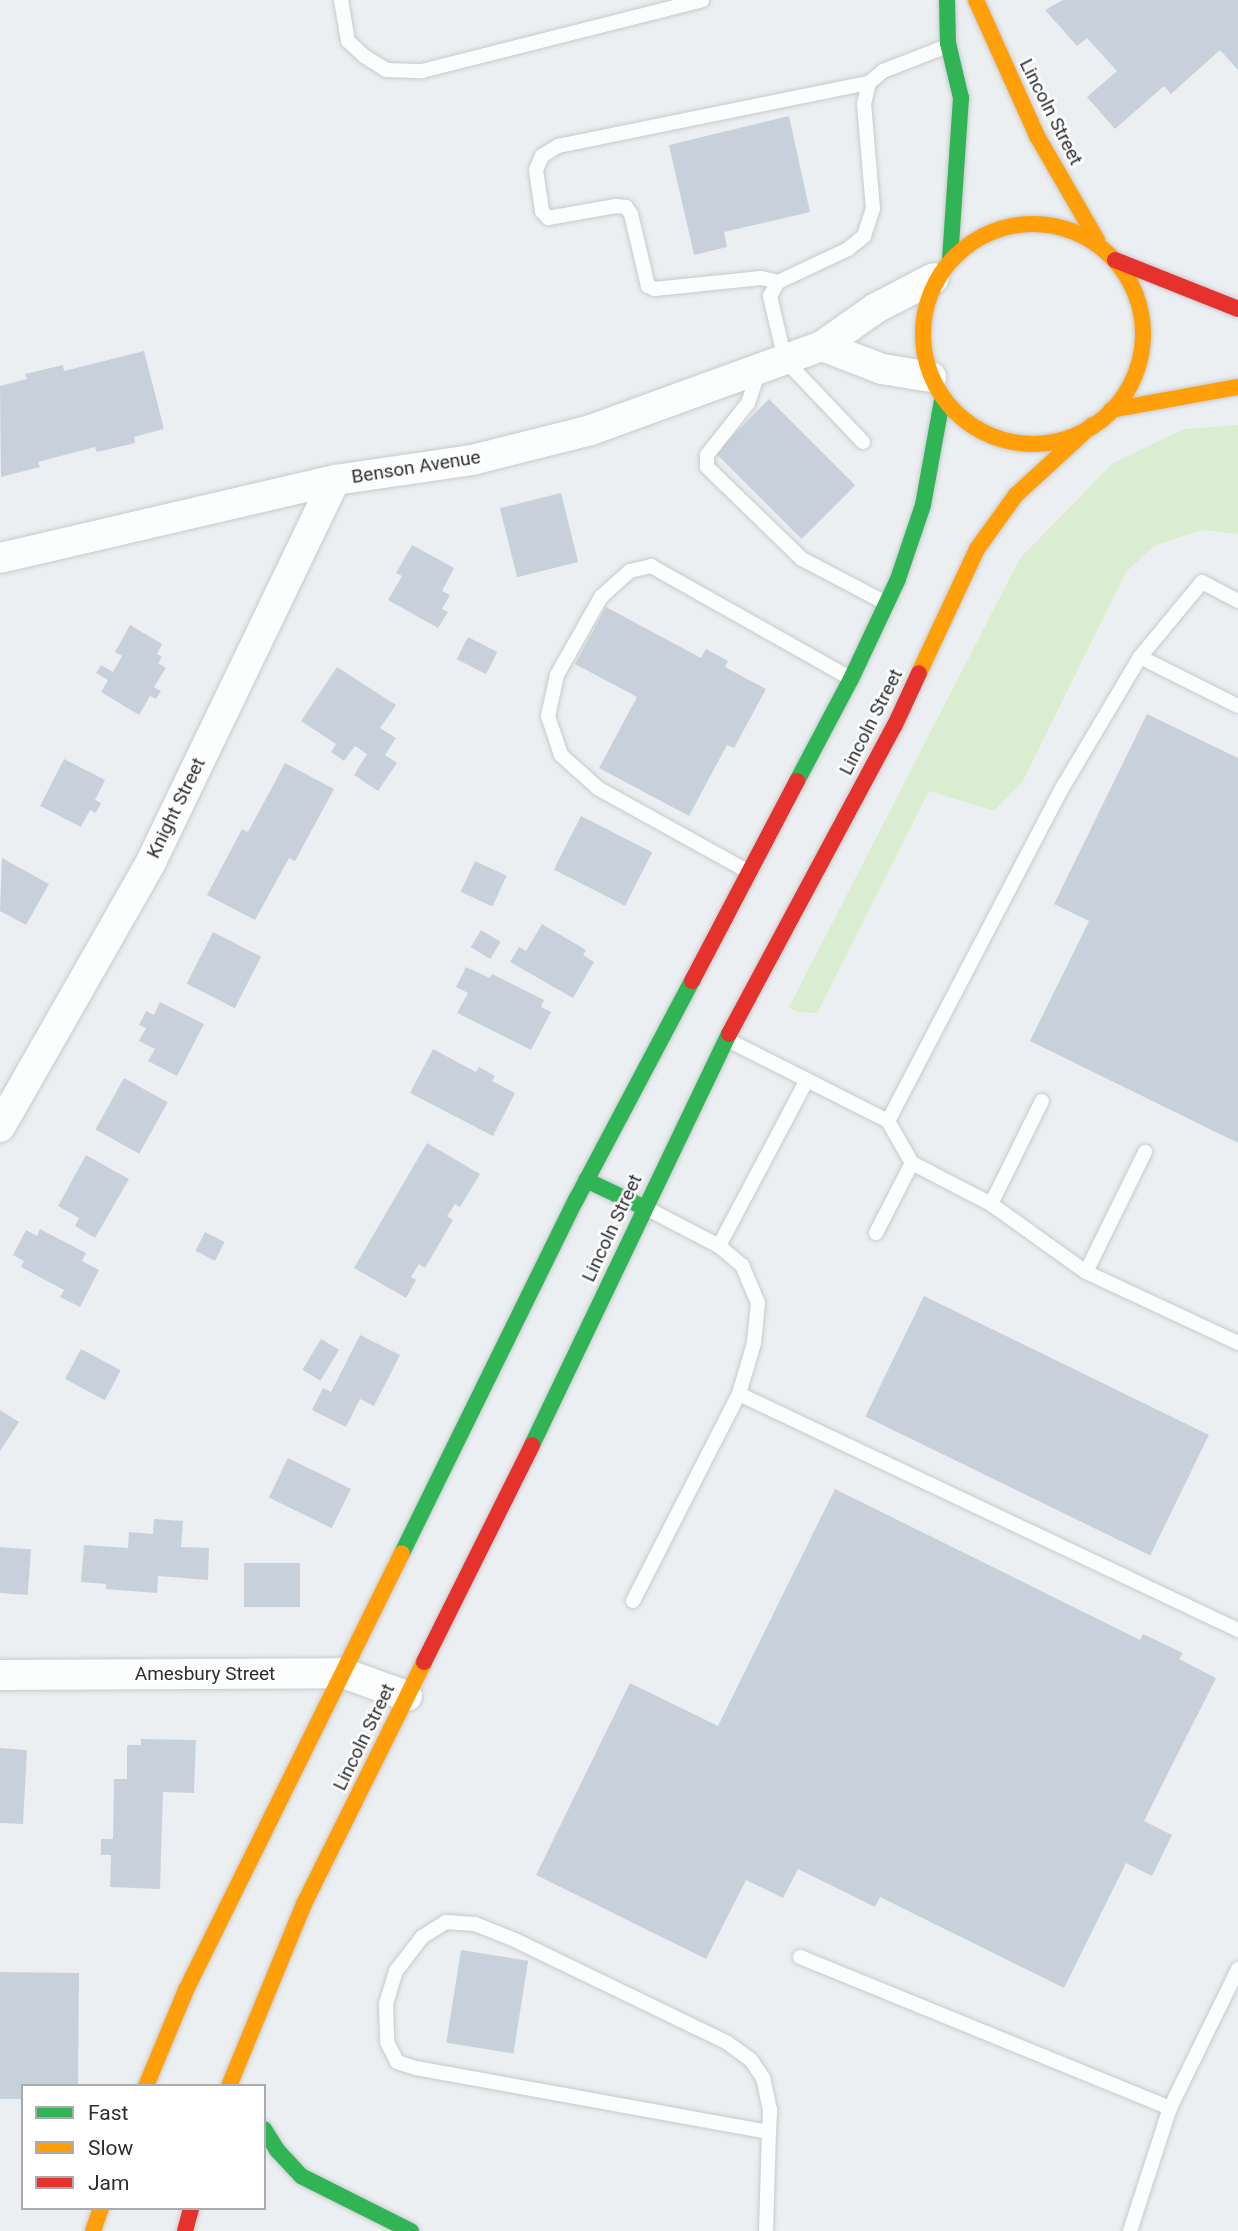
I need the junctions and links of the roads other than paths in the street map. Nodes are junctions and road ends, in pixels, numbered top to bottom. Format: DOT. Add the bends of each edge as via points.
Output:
graph roads {
  1 [pos="341,0"];
  2 [pos="702,0"];
  3 [pos="947,0"];
  4 [pos="976,0"];
  5 [pos="949,46"];
  6 [pos="869,83"];
  7 [pos="1097,240"];
  8 [pos="1115,260"];
  9 [pos="942,268"];
  10 [pos="778,282"];
  11 [pos="1238,309"];
  12 [pos="822,346"];
  13 [pos="773,363"];
  14 [pos="1238,387"];
  15 [pos="937,388"];
  16 [pos="1111,410"];
  17 [pos="1092,425"];
  18 [pos="863,442"];
  19 [pos="335,480"];
  20 [pos="0,558"];
  21 [pos="1238,601"];
  22 [pos="886,603"];
  23 [pos="1140,657"];
  24 [pos="851,679"];
  25 [pos="1238,706"];
  26 [pos="750,873"];
  27 [pos="674,1011"];
  28 [pos="695,1022"];
  29 [pos="721,1036"];
  30 [pos="807,1080"];
  31 [pos="1042,1101"];
  32 [pos="888,1121"];
  33 [pos="0,1127"];
  34 [pos="1145,1152"];
  35 [pos="912,1163"];
  36 [pos="586,1180"];
  37 [pos="991,1204"];
  38 [pos="645,1208"];
  39 [pos="876,1233"];
  40 [pos="719,1246"];
  41 [pos="1086,1272"];
  42 [pos="1238,1343"];
  43 [pos="739,1394"];
  44 [pos="633,1601"];
  45 [pos="1238,1630"];
  46 [pos="343,1673"];
  47 [pos="0,1675"];
  48 [pos="407,1696"];
  49 [pos="800,1958"];
  50 [pos="1238,1969"];
  51 [pos="242,2050"];
  52 [pos="147,2084"];
  53 [pos="230,2084"];
  54 [pos="250,2084"];
  55 [pos="1170,2108"];
  56 [pos="266,2132"];
  57 [pos="769,2132"];
  58 [pos="100,2210"];
  59 [pos="190,2210"];
  60 [pos="93,2231"];
  61 [pos="185,2231"];
  62 [pos="411,2231"];
  63 [pos="766,2231"];
  64 [pos="1130,2231"];
  1 -- 2 [label="lane" via="348,41 364,57 386,70 422,71"];
  3 -- 5 [label="main road"];
  4 -- 7 [label="main road, Lincoln Street" via="1037,136"];
  5 -- 6 [label="lane" via="883,71"];
  5 -- 9 [label="main road" via="961,98"];
  6 -- 10 [label="lane" via="864,104 873,209 864,236 848,249"];
  6 -- 10 [label="lane" via="558,146 542,156 536,170 542,211 548,218 626,208 648,286 761,278"];
  7 -- 8 [label="main road"];
  7 -- 9 [label="main road" via="1040,224 1011,227 982,237"];
  8 -- 11 [label="main road"];
  8 -- 16 [label="main road" via="1139,303 1143,326 1136,375"];
  9 -- 12 [label="street, Benson Avenue"];
  9 -- 15 [label="main road" via="925,314 925,354"];
  10 -- 13 [label="lane" via="770,296"];
  12 -- 13 [label="street, Benson Avenue"];
  12 -- 15 [label="street"];
  13 -- 18 [label="lane"];
  13 -- 19 [label="street, Benson Avenue" via="591,430 472,460"];
  13 -- 22 [label="lane" via="707,455 707,467 802,559"];
  14 -- 16 [label="main road"];
  15 -- 17 [label="main road" via="972,426 1018,444 1067,440"];
  15 -- 22 [label="main road, Lincoln Street" via="923,505"];
  16 -- 17 [label="main road"];
  17 -- 29 [label="main road, Lincoln Street" via="1016,495 977,549 895,725"];
  19 -- 20 [label="street, Benson Avenue"];
  19 -- 33 [label="street, Knight Street" via="150,863"];
  21 -- 23 [label="lane" via="1202,582"];
  22 -- 24 [label="main road, Lincoln Street"];
  23 -- 25 [label="lane"];
  23 -- 32 [label="lane" via="1064,785"];
  24 -- 26 [label="main road, Lincoln Street"];
  24 -- 26 [label="lane" via="651,566 630,571 601,597 557,676 548,716 561,755 599,789"];
  26 -- 27 [label="main road, Lincoln Street"];
  27 -- 28 [label="main road"];
  27 -- 36 [label="main road, Lincoln Street"];
  29 -- 30 [label="lane"];
  29 -- 38 [label="main road, Lincoln Street"];
  30 -- 32 [label="lane"];
  30 -- 40 [label="lane"];
  31 -- 37 [label="lane"];
  32 -- 35 [label="lane"];
  34 -- 41 [label="lane"];
  35 -- 37 [label="lane"];
  35 -- 39 [label="lane"];
  36 -- 38 [label="main road"];
  36 -- 46 [label="main road, Lincoln Street"];
  37 -- 41 [label="lane"];
  38 -- 40 [label="lane"];
  38 -- 48 [label="main road, Lincoln Street"];
  40 -- 43 [label="lane" via="743,1265 758,1303 754,1343"];
  41 -- 42 [label="lane"];
  43 -- 44 [label="lane"];
  43 -- 45 [label="lane"];
  46 -- 47 [label="street, Amesbury Street"];
  46 -- 48 [label="street, Amesbury Street"];
  46 -- 52 [label="main road, Lincoln Street" via="186,1990"];
  48 -- 51 [label="main road, Lincoln Street" via="304,1904"];
  49 -- 55 [label="lane"];
  50 -- 55 [label="lane"];
  51 -- 53 [label="main road, Lincoln Street"];
  51 -- 54 [label="main road"];
  55 -- 64 [label="lane"];
  56 -- 62 [label="main road" via="301,2176"];
  57 -- 57 [label="lane" via="763,2078 751,2060 728,2043 515,1940 475,1924 446,1922 422,1937 396,1971 386,2004 387,2042 397,2062"];
  57 -- 63 [label="lane"];
  58 -- 60 [label="main road"];
  59 -- 61 [label="main road"];
}
